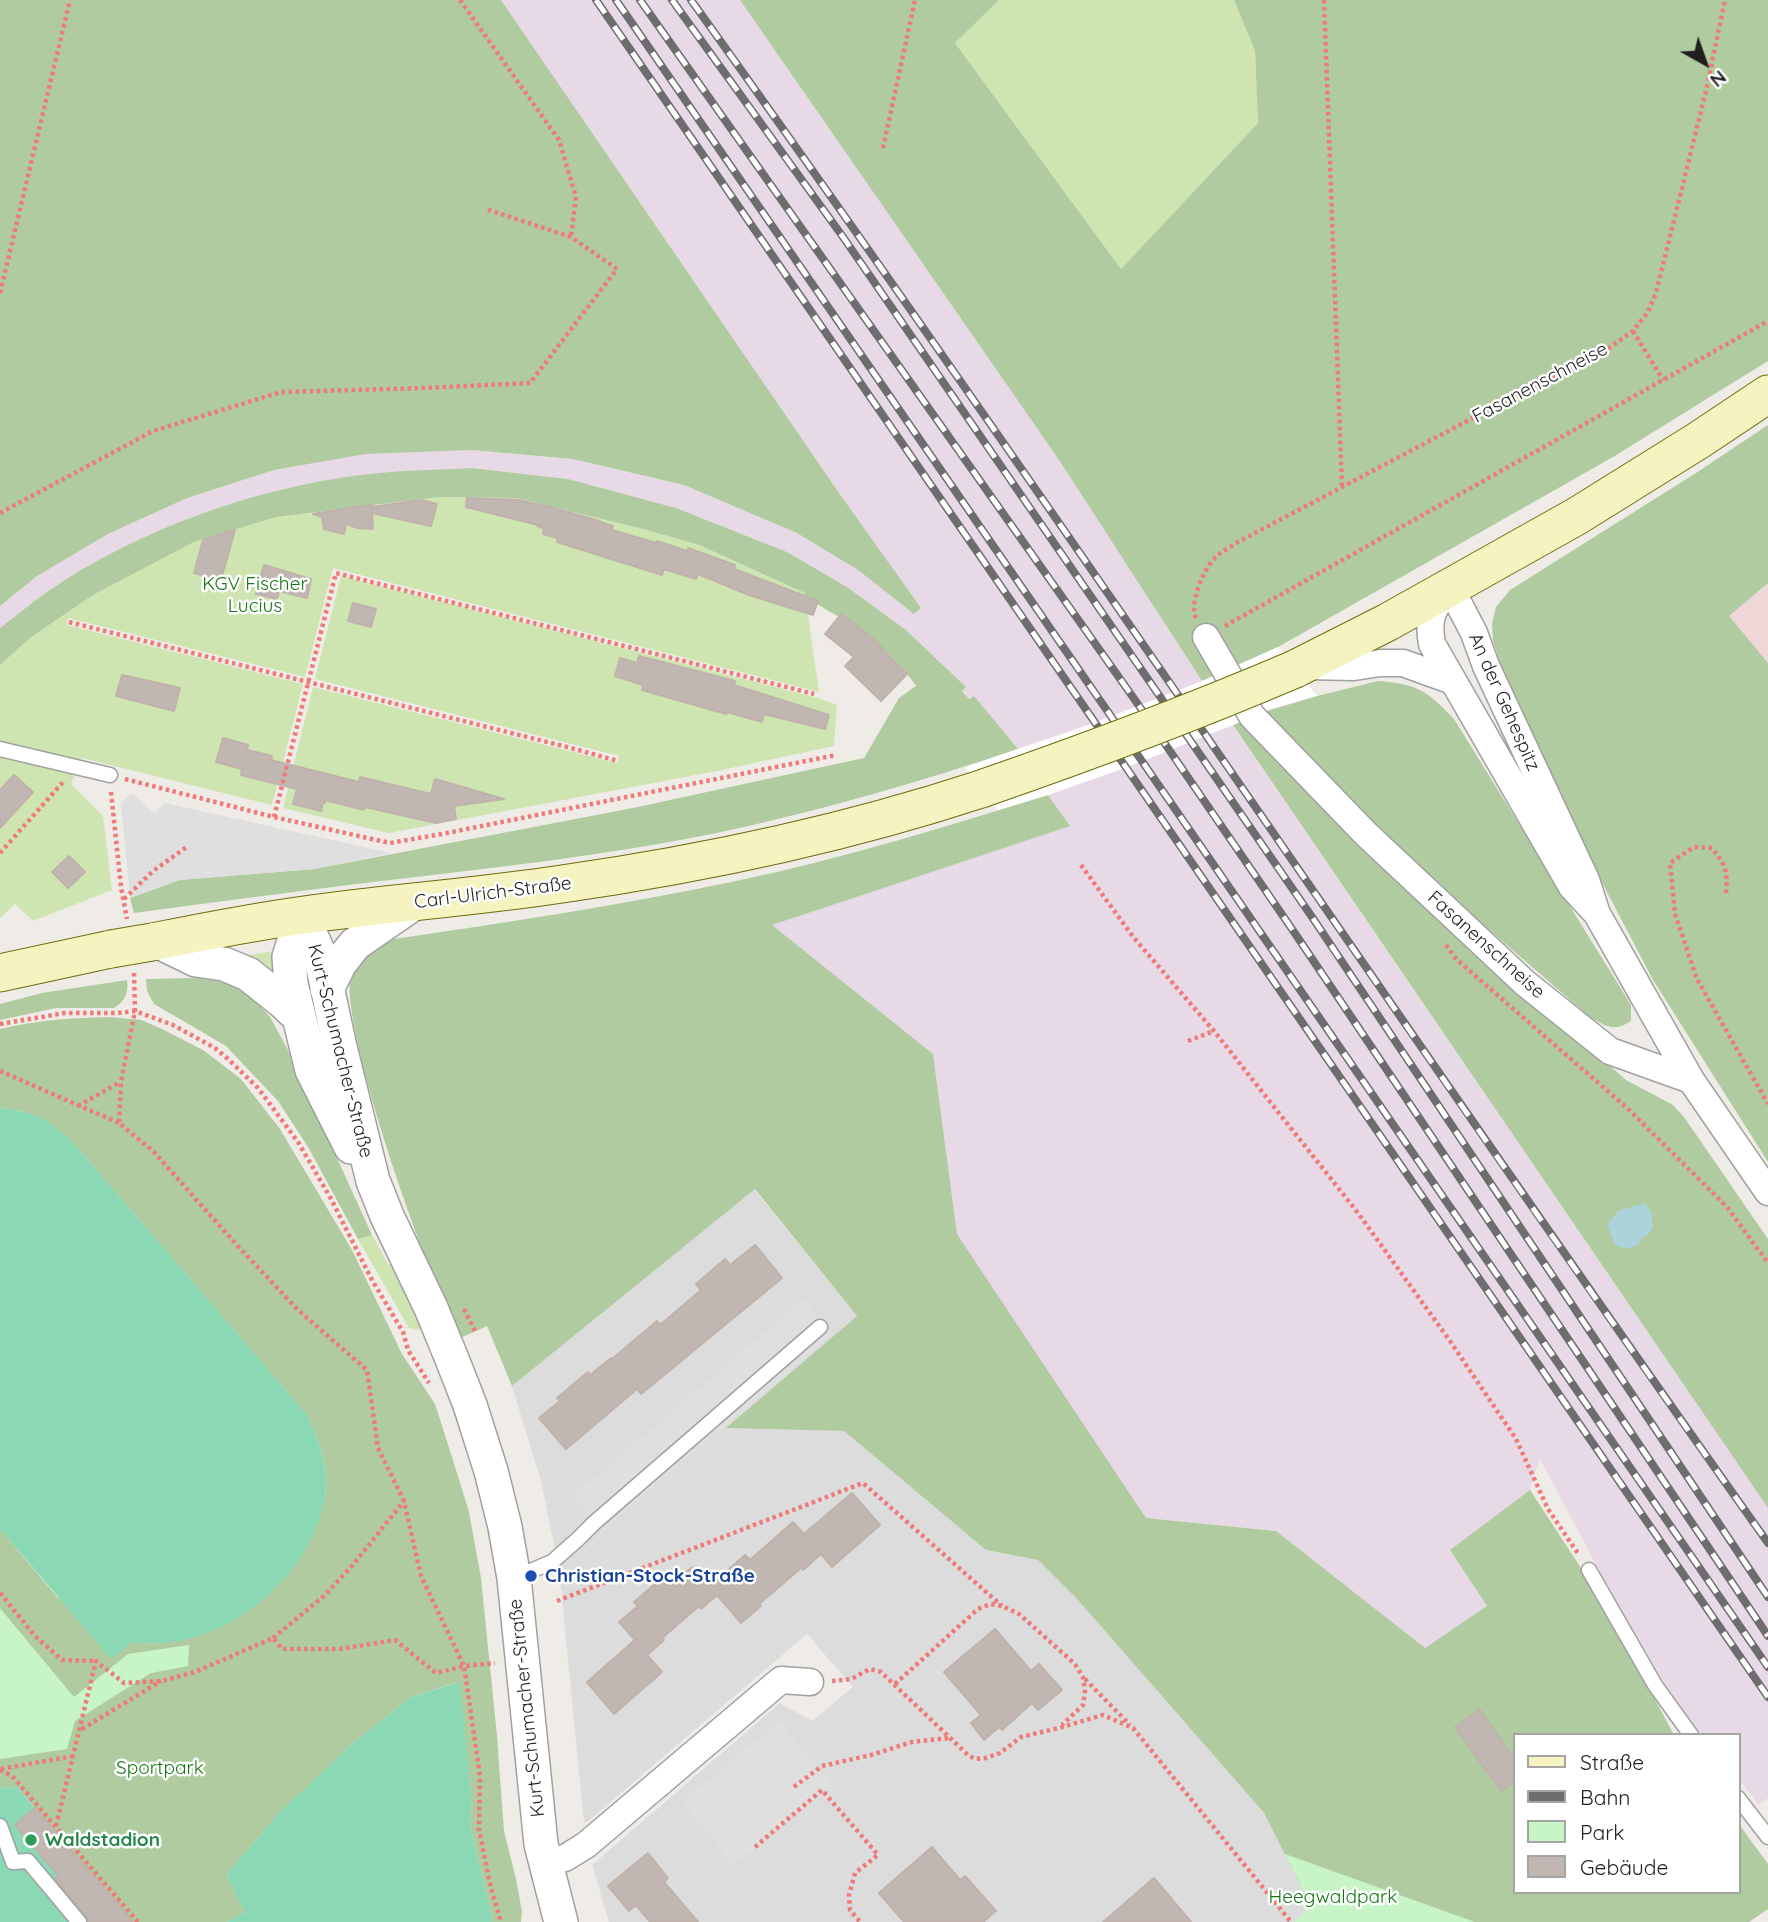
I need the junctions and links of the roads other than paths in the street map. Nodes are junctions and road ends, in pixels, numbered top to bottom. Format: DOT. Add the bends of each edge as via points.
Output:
graph roads {
  1 [pos="1768,394"];
  2 [pos="1450,587"];
  3 [pos="1211,634"];
  4 [pos="1299,667"];
  5 [pos="1454,681"];
  6 [pos="0,750"];
  7 [pos="110,775"];
  8 [pos="413,904"];
  9 [pos="302,915"];
  10 [pos="1597,915"];
  11 [pos="154,942"];
  12 [pos="0,973"];
  13 [pos="327,989"];
  14 [pos="298,1016"];
  15 [pos="1691,1080"];
  16 [pos="373,1181"];
  17 [pos="1768,1192"];
  18 [pos="820,1327"];
  19 [pos="1588,1570"];
  20 [pos="514,1578"];
  21 [pos="810,1682"];
  22 [pos="1690,1733"];
  23 [pos="1740,1801"];
  24 [pos="0,1826"];
  25 [pos="1768,1837"];
  26 [pos="545,1863"];
  27 [pos="79,1922"];
  28 [pos="561,1922"];
  1 -- 2 [label="main road, Carl-Ulrich-Straße" via="1577,516"];
  2 -- 4 [label="main road, Carl-Ulrich-Straße"];
  2 -- 5 [label="street, An der Gehespitz" via="1433,609 1430,629 1432,644"];
  2 -- 10 [label="street, An der Gehespitz" via="1587,880"];
  3 -- 15 [label="street, Fasanenschneise" via="1252,716 1366,834 1525,983 1610,1051"];
  4 -- 5 [label="street, An der Gehespitz" via="1403,663"];
  4 -- 8 [label="main road, Carl-Ulrich-Straße, bridge" via="1109,744 981,789 848,827 723,856"];
  5 -- 10 [label="street, An der Gehespitz" via="1572,887"];
  6 -- 7 [label="lane"];
  8 -- 9 [label="main road, Carl-Ulrich-Straße"];
  8 -- 13 [label="street" via="355,944"];
  9 -- 11 [label="main road, Carl-Ulrich-Straße"];
  9 -- 13 [label="street, Kurt-Schumacher-Straße" via="321,958"];
  9 -- 14 [label="street, Kurt-Schumacher-Straße" via="289,957"];
  10 -- 15 [label="street, An der Gehespitz"];
  11 -- 12 [label="main road, Carl-Ulrich-Straße, bridge"];
  11 -- 14 [label="street" via="196,960 248,974"];
  13 -- 16 [label="street, Kurt-Schumacher-Straße"];
  14 -- 16 [label="street, Kurt-Schumacher-Straße" via="312,1070"];
  15 -- 17 [label="street, An der Gehespitz"];
  16 -- 20 [label="street, Kurt-Schumacher-Straße" via="470,1405 497,1493"];
  18 -- 20 [label="lane" via="552,1562"];
  19 -- 22 [label="lane" via="1655,1685"];
  20 -- 26 [label="street, Kurt-Schumacher-Straße"];
  21 -- 26 [label="street" via="781,1680 586,1845"];
  23 -- 25 [label="lane"];
  24 -- 27 [label="lane" via="13,1862 28,1861"];
  26 -- 28 [label="street, Kurt-Schumacher-Straße"];
}
